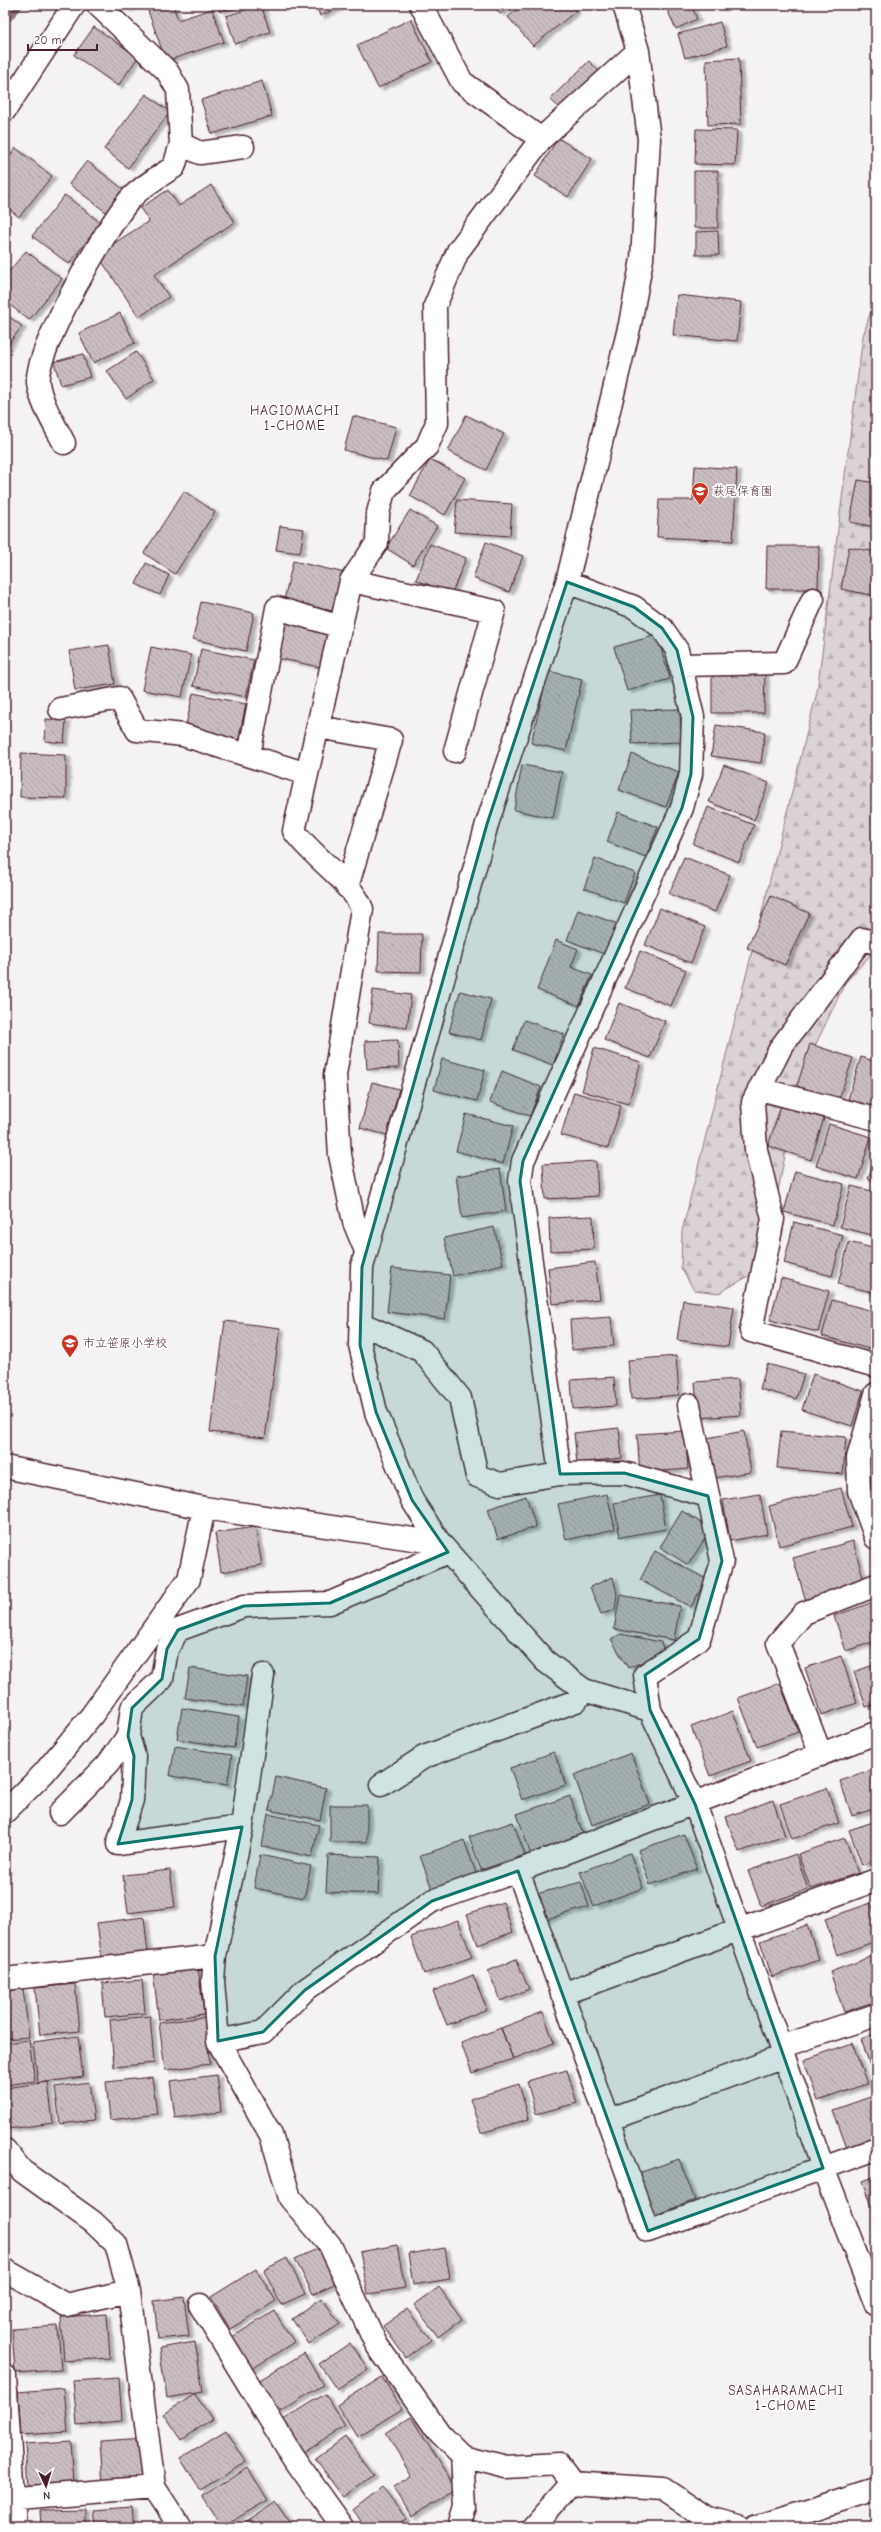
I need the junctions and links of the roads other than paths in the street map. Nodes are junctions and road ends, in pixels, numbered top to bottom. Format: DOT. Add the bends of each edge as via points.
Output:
graph roads {
  1 [pos="74,5"];
  2 [pos="98,5"];
  3 [pos="421,5"];
  4 [pos="624,5"];
  5 [pos="638,51"];
  6 [pos="5,110"];
  7 [pos="541,139"];
  8 [pos="181,144"];
  9 [pos="243,147"];
  10 [pos="64,443"];
  11 [pos="352,581"];
  12 [pos="567,582"];
  13 [pos="814,599"];
  14 [pos="341,626"];
  15 [pos="680,665"];
  16 [pos="60,709"];
  17 [pos="318,727"];
  18 [pos="455,751"];
  19 [pos="249,755"];
  20 [pos="307,774"];
  21 [pos="347,887"];
  22 [pos="876,943"];
  23 [pos="759,1089"];
  24 [pos="876,1119"];
  25 [pos="366,1251"];
  26 [pos="360,1324"];
  27 [pos="876,1366"];
  28 [pos="876,1394"];
  29 [pos="689,1405"];
  30 [pos="5,1466"];
  31 [pos="560,1474"];
  32 [pos="708,1496"];
  33 [pos="204,1508"];
  34 [pos="876,1538"];
  35 [pos="444,1547"];
  36 [pos="876,1585"];
  37 [pos="263,1675"];
  38 [pos="584,1690"];
  39 [pos="650,1710"];
  40 [pos="876,1733"];
  41 [pos="128,1736"];
  42 [pos="821,1755"];
  43 [pos="381,1785"];
  44 [pos="695,1804"];
  45 [pos="5,1812"];
  46 [pos="60,1813"];
  47 [pos="242,1827"];
  48 [pos="518,1872"];
  49 [pos="876,1880"];
  50 [pos="739,1930"];
  51 [pos="215,1956"];
  52 [pos="5,1979"];
  53 [pos="562,1994"];
  54 [pos="876,2015"];
  55 [pos="218,2041"];
  56 [pos="782,2051"];
  57 [pos="608,2120"];
  58 [pos="876,2149"];
  59 [pos="5,2150"];
  60 [pos="823,2168"];
  61 [pos="5,2270"];
  62 [pos="129,2291"];
  63 [pos="200,2305"];
  64 [pos="876,2306"];
  65 [pos="5,2376"];
  66 [pos="462,2456"];
  67 [pos="572,2483"];
  68 [pos="154,2487"];
  69 [pos="876,2489"];
  70 [pos="9,2499"];
  71 [pos="15,2527"];
  72 [pos="180,2527"];
  73 [pos="343,2527"];
  74 [pos="459,2527"];
  75 [pos="533,2527"];
  76 [pos="739,2527"];
  77 [pos="756,2527"];
  1 -- 6 [label="street"];
  2 -- 8 [label="street" via="167,71 178,90"];
  3 -- 7 [label="street" via="462,82"];
  4 -- 5 [label="street"];
  5 -- 7 [label="street"];
  5 -- 12 [label="street" via="648,139 642,259 630,324"];
  7 -- 11 [label="street" via="458,251 447,273 435,306 438,423 427,446 384,491 378,513 377,543"];
  8 -- 9 [label="street" via="200,153"];
  8 -- 10 [label="street" via="174,167 148,183 132,198 92,255 45,350 38,381 49,413"];
  11 -- 14 [label="street"];
  11 -- 18 [label="street" via="494,611"];
  12 -- 15 [label="street" via="634,607 662,628 677,650"];
  12 -- 25 [label="street" via="487,824"];
  13 -- 15 [label="street" via="784,663"];
  14 -- 17 [label="street"];
  14 -- 19 [label="street" via="277,608"];
  15 -- 31 [label="street" via="693,717 691,774 682,808 523,1161 520,1181"];
  16 -- 19 [label="street" via="119,698 137,730 183,735"];
  17 -- 20 [label="street"];
  17 -- 21 [label="street" via="391,740"];
  19 -- 20 [label="street"];
  20 -- 21 [label="street" via="294,831 305,846"];
  21 -- 25 [label="street" via="358,897 362,908 335,1075 340,1155 354,1222"];
  22 -- 23 [label="street" via="862,939 781,1047"];
  23 -- 24 [label="street"];
  23 -- 27 [label="street" via="753,1102 756,1150 773,1219 751,1331"];
  25 -- 26 [label="street" via="362,1267"];
  26 -- 31 [label="street" via="422,1351 460,1398 477,1476 500,1484"];
  26 -- 35 [label="street" via="360,1345 376,1412 412,1500"];
  28 -- 34 [label="street" via="858,1458 859,1491"];
  29 -- 32 [label="street"];
  30 -- 33 [label="street"];
  31 -- 32 [label="street" via="624,1473"];
  32 -- 39 [label="street" via="722,1561 699,1639 645,1675"];
  33 -- 35 [label="street"];
  33 -- 45 [label="street" via="189,1579 92,1715 44,1773"];
  35 -- 38 [label="street" via="545,1661"];
  35 -- 41 [label="street" via="330,1603 244,1606 178,1630 167,1649 162,1679 132,1708"];
  36 -- 42 [label="street" via="804,1613 778,1643"];
  37 -- 47 [label="street"];
  38 -- 39 [label="street"];
  38 -- 43 [label="street" via="576,1701 424,1757"];
  39 -- 44 [label="street"];
  40 -- 42 [label="street"];
  41 -- 46 [label="street" via="108,1764"];
  41 -- 47 [label="street" via="134,1756 132,1800 118,1844"];
  42 -- 44 [label="street"];
  44 -- 48 [label="street"];
  44 -- 50 [label="street"];
  47 -- 51 [label="street"];
  48 -- 53 [label="street"];
  48 -- 55 [label="street" via="432,1901 305,1990 263,2032"];
  49 -- 50 [label="street"];
  50 -- 53 [label="street"];
  50 -- 56 [label="street"];
  51 -- 52 [label="street"];
  51 -- 55 [label="street" via="214,2009"];
  53 -- 57 [label="street"];
  54 -- 56 [label="street"];
  55 -- 66 [label="street" via="271,2135 290,2198 330,2246 376,2344 440,2434"];
  56 -- 57 [label="street"];
  56 -- 60 [label="street"];
  57 -- 60 [label="street" via="648,2231"];
  58 -- 60 [label="street"];
  59 -- 62 [label="street" via="22,2170 93,2222 116,2244"];
  60 -- 64 [label="street"];
  61 -- 62 [label="street" via="66,2305"];
  62 -- 68 [label="street"];
  63 -- 73 [label="street" via="293,2456"];
  65 -- 70 [label="street"];
  66 -- 67 [label="street" via="506,2467 558,2464"];
  66 -- 74 [label="street" via="465,2507"];
  67 -- 75 [label="street"];
  67 -- 76 [label="street" via="662,2488 708,2519"];
  68 -- 70 [label="street"];
  68 -- 72 [label="street"];
  69 -- 77 [label="street"];
  70 -- 71 [label="street"];
}
